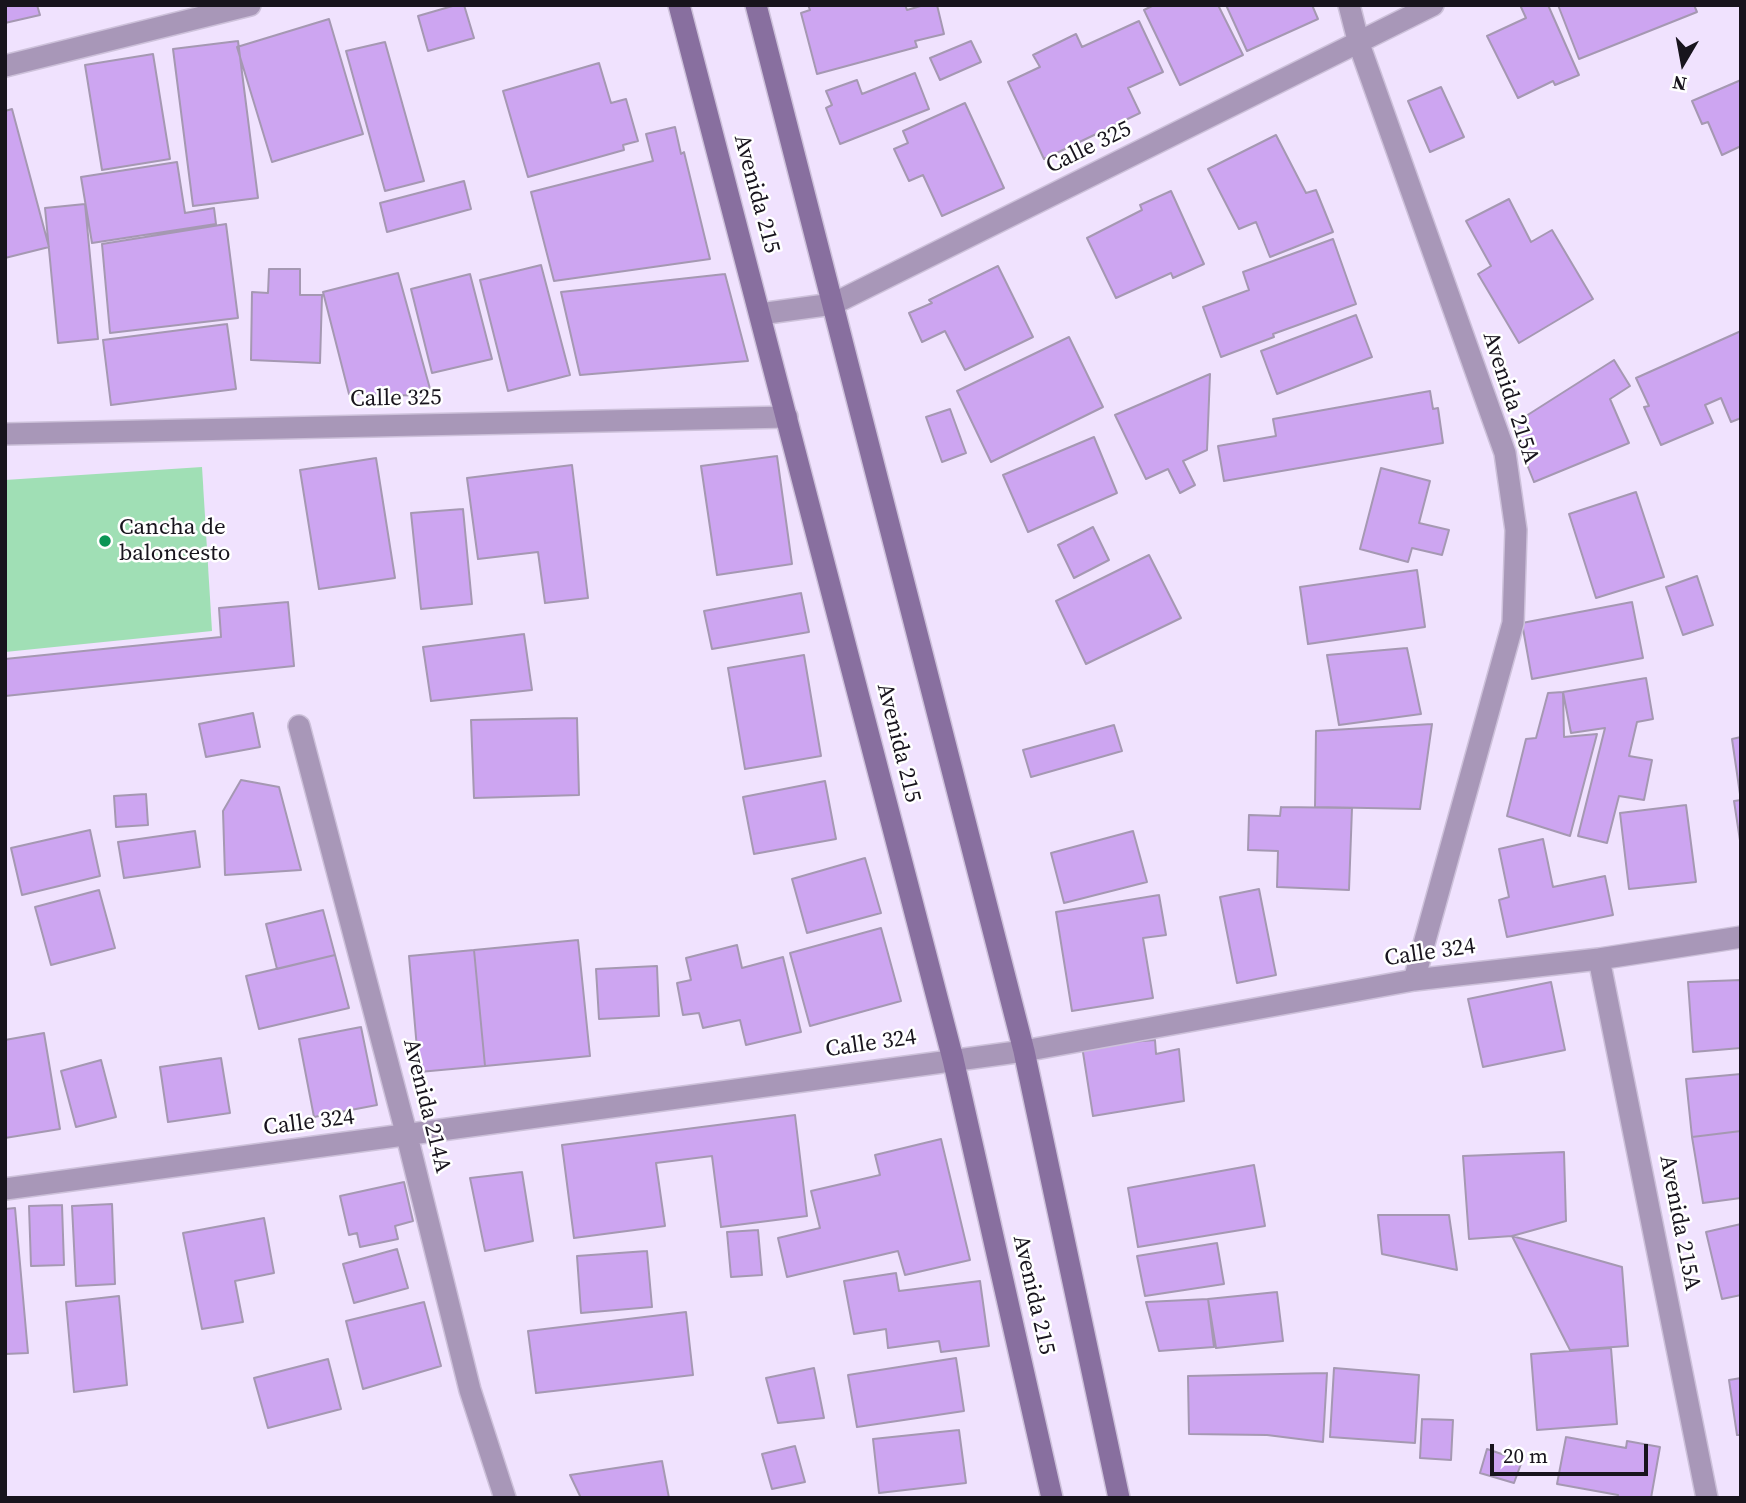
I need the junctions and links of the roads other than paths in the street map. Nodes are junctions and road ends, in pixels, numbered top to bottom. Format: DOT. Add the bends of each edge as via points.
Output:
graph roads {
  1 [pos="679,5"];
  2 [pos="756,5"];
  3 [pos="1349,5"];
  4 [pos="1433,5"];
  5 [pos="245,6"];
  6 [pos="1359,44"];
  7 [pos="5,66"];
  8 [pos="833,304"];
  9 [pos="760,314"];
  10 [pos="787,417"];
  11 [pos="5,434"];
  12 [pos="299,726"];
  13 [pos="1741,937"];
  14 [pos="1599,959"];
  15 [pos="1414,980"];
  16 [pos="1024,1051"];
  17 [pos="953,1059"];
  18 [pos="407,1136"];
  19 [pos="5,1189"];
  20 [pos="505,1498"];
  21 [pos="1052,1498"];
  22 [pos="1119,1498"];
  23 [pos="1707,1498"];
  1 -- 9 [label="street, Avenida 215"];
  2 -- 8 [label="street, Avenida 215"];
  3 -- 6 [label="street, Avenida 215A"];
  4 -- 6 [label="street, Calle 325"];
  5 -- 7 [label="street"];
  6 -- 8 [label="street, Calle 325"];
  6 -- 15 [label="street, Avenida 215A" via="1505,453 1516,530 1513,622"];
  8 -- 9 [label="street, Calle 325"];
  8 -- 16 [label="street, Avenida 215"];
  9 -- 10 [label="street, Avenida 215"];
  10 -- 11 [label="street, Calle 325"];
  10 -- 17 [label="street, Avenida 215"];
  12 -- 18 [label="street, Avenida 214A"];
  13 -- 14 [label="street, Calle 324"];
  14 -- 15 [label="street, Calle 324"];
  14 -- 23 [label="street, Avenida 215A"];
  15 -- 16 [label="street, Calle 324"];
  16 -- 17 [label="street, Calle 324"];
  16 -- 22 [label="street, Avenida 215"];
  17 -- 18 [label="street, Calle 324"];
  17 -- 21 [label="street, Avenida 215"];
  18 -- 19 [label="street, Calle 324"];
  18 -- 20 [label="street, Avenida 214A" via="470,1390"];
}
